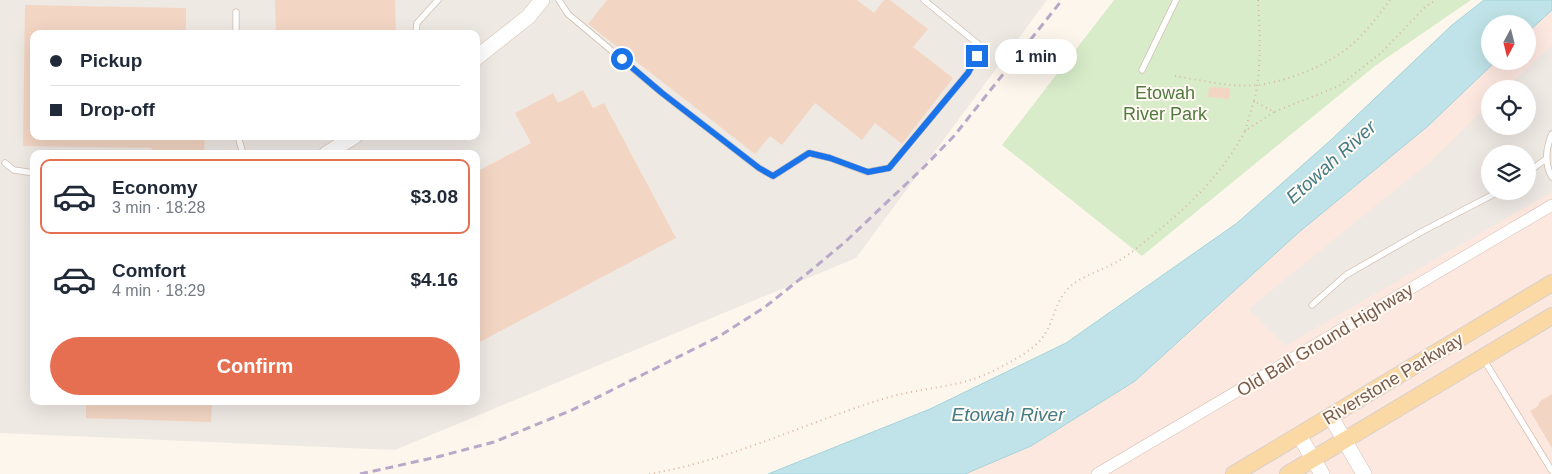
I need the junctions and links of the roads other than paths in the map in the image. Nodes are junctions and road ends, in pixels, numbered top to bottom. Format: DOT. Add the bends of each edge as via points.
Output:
graph roads {
  1 [pos="438,0"];
  2 [pos="559,0"];
  3 [pos="924,0"];
  4 [pos="1176,0"];
  5 [pos="537,3"];
  6 [pos="236,12"];
  7 [pos="236,30"];
  8 [pos="416,30"];
  9 [pos="480,55"];
  10 [pos="1142,70"];
  11 [pos="1552,134"];
  12 [pos="349,140"];
  13 [pos="332,150"];
  14 [pos="1546,159"];
  15 [pos="5,163"];
  16 [pos="1536,166"];
  17 [pos="30,172"];
  18 [pos="1552,177"];
  19 [pos="1483,200"];
  20 [pos="1552,205"];
  21 [pos="1552,282"];
  22 [pos="1312,305"];
  23 [pos="1552,316"];
  24 [pos="1483,358"];
  25 [pos="1331,417"];
  26 [pos="1299,435"];
  27 [pos="1345,440"];
  28 [pos="1313,458"];
  29 [pos="1552,471"];
  30 [pos="1097,474"];
  31 [pos="1234,474"];
  32 [pos="1288,474"];
  33 [pos="1322,474"];
  34 [pos="1364,474"];
  1 -- 8 [label="lane" via="417,23"];
  2 -- 3 [label="lane" via="568,14 662,93 773,176 809,153 868,172 889,168 968,73 977,56 978,44"];
  4 -- 10 [label="lane"];
  5 -- 9 [label="street" via="528,16"];
  6 -- 7 [label="lane"];
  11 -- 14 [label="lane"];
  12 -- 13 [label="street"];
  14 -- 16 [label="lane"];
  14 -- 18 [label="lane"];
  15 -- 17 [label="lane" via="14,170"];
  19 -- 22 [label="lane" via="1346,275"];
  20 -- 30 [label="street, Old Ball Ground Highway"];
  21 -- 25 [label="main road, Riverstone Parkway"];
  23 -- 24 [label="main road, Riverstone Parkway"];
  24 -- 27 [label="main road, Riverstone Parkway"];
  24 -- 29 [label="lane"];
  25 -- 26 [label="main road, Riverstone Parkway"];
  25 -- 27 [label="street"];
  26 -- 28 [label="street"];
  26 -- 31 [label="main road, Riverstone Parkway"];
  27 -- 28 [label="main road, Riverstone Parkway"];
  27 -- 34 [label="street"];
  28 -- 32 [label="main road, Riverstone Parkway"];
  28 -- 33 [label="street"];
}
